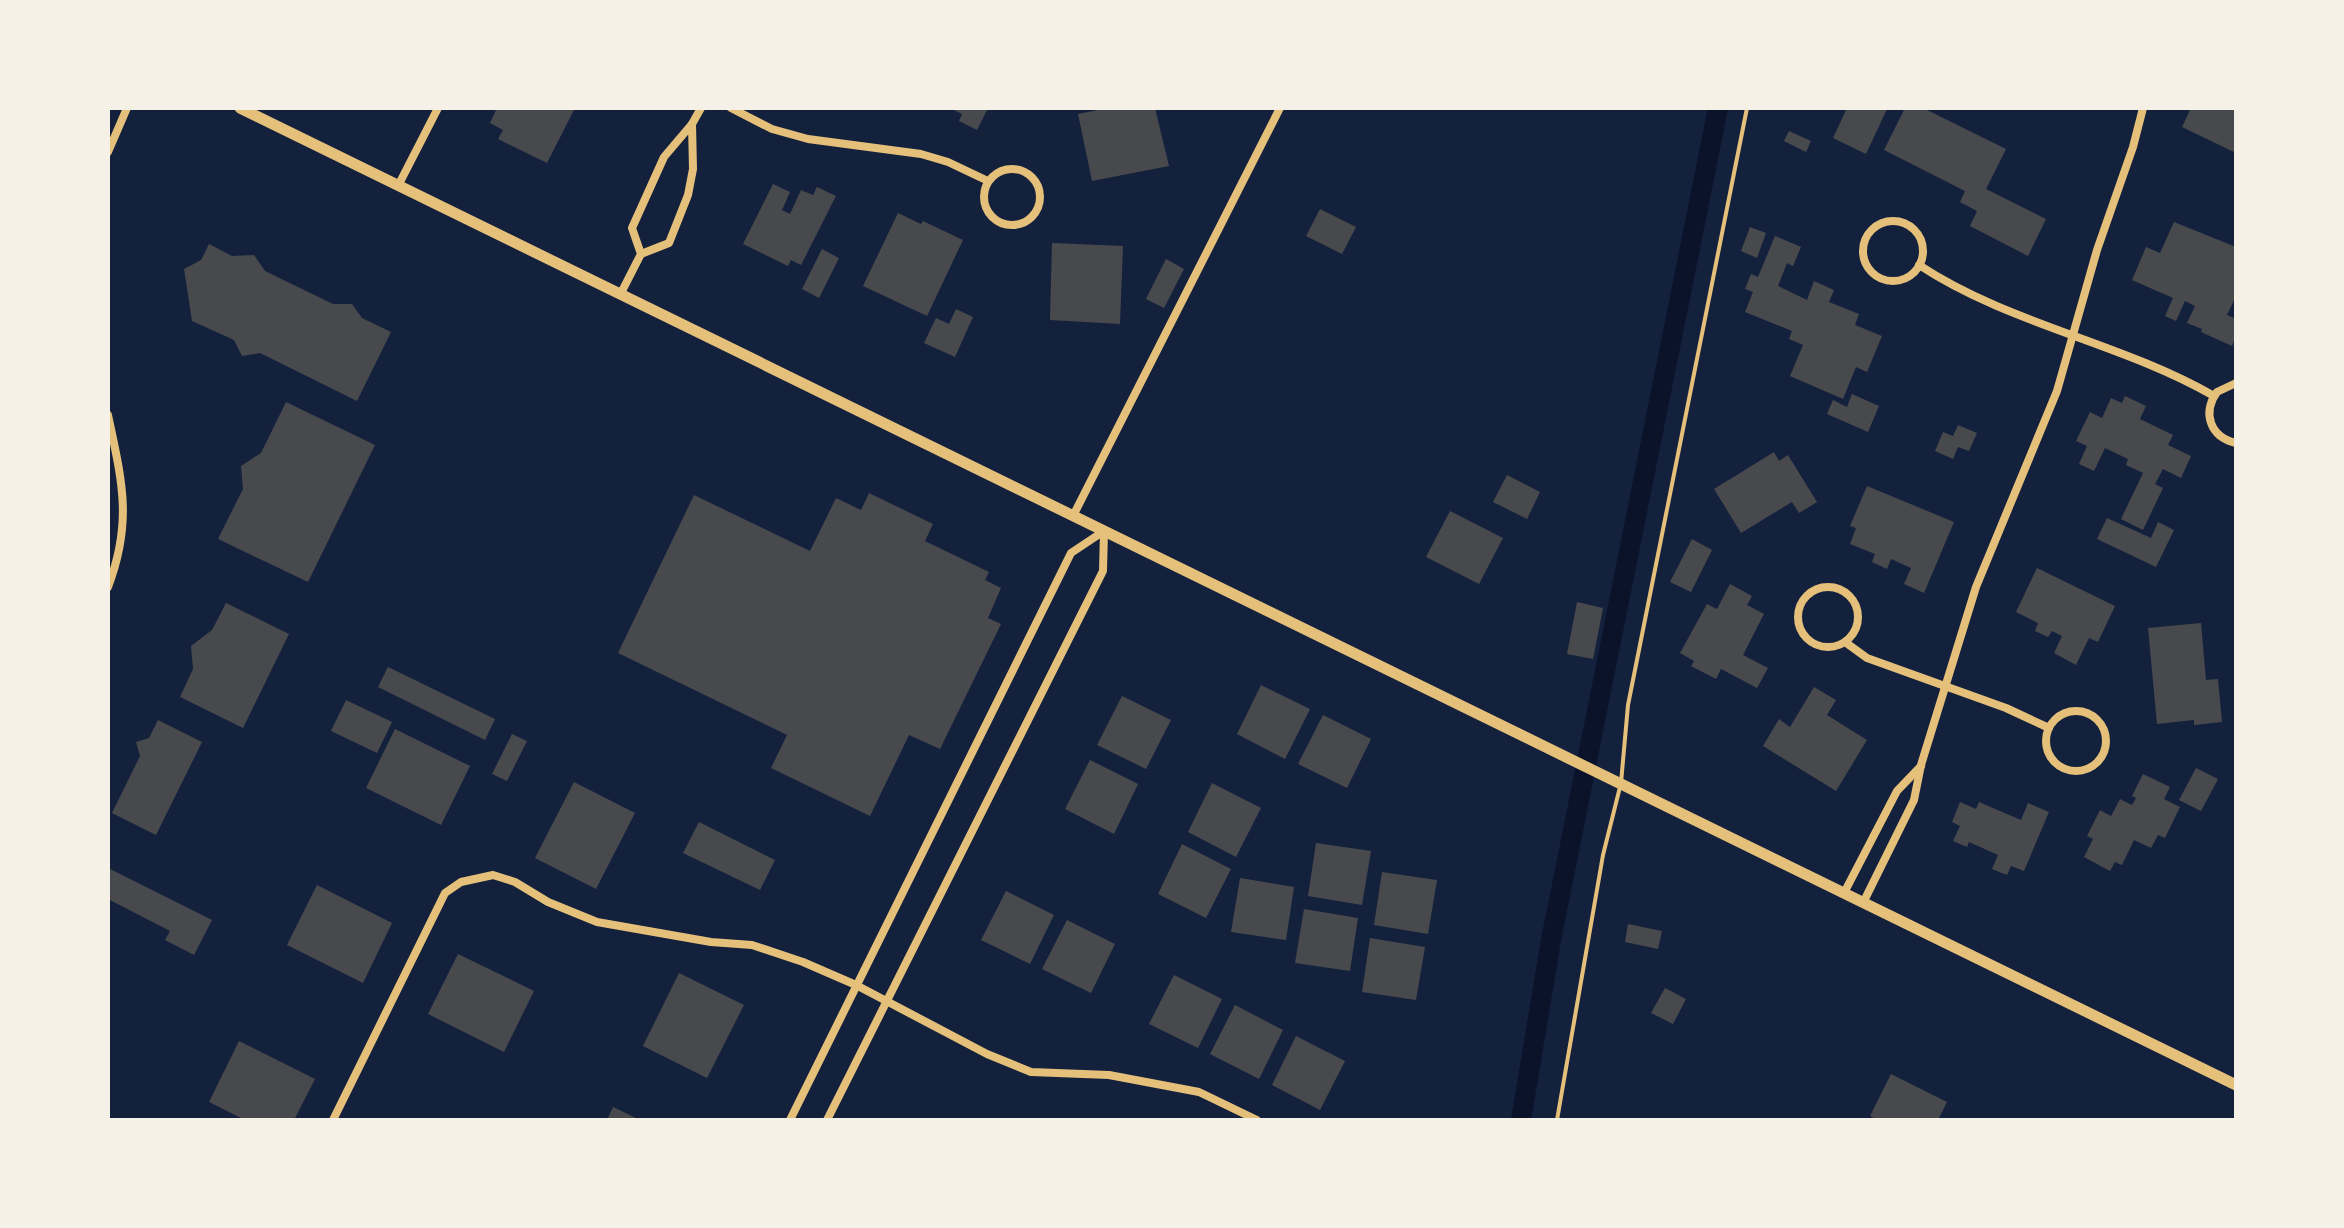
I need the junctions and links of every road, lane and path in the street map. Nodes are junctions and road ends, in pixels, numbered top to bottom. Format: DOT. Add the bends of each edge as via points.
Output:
graph roads {
  1 [pos="127,108"];
  2 [pos="240,108"];
  3 [pos="438,108"];
  4 [pos="701,108"];
  5 [pos="731,108"];
  6 [pos="1280,108"];
  7 [pos="1747,108"];
  8 [pos="2143,108"];
  9 [pos="692,124"];
  10 [pos="108,152"];
  11 [pos="988,181"];
  12 [pos="398,186"];
  13 [pos="641,254"];
  14 [pos="1919,265"];
  15 [pos="620,295"];
  16 [pos="2073,336"];
  17 [pos="2236,383"];
  18 [pos="2214,396"];
  19 [pos="108,415"];
  20 [pos="2236,443"];
  21 [pos="1073,516"];
  22 [pos="1104,531"];
  23 [pos="108,587"];
  24 [pos="1845,642"];
  25 [pos="1945,687"];
  26 [pos="2049,728"];
  27 [pos="1921,765"];
  28 [pos="1617,781"];
  29 [pos="1844,893"];
  30 [pos="1863,903"];
  31 [pos="856,985"];
  32 [pos="886,1001"];
  33 [pos="2236,1085"];
  34 [pos="333,1120"];
  35 [pos="790,1120"];
  36 [pos="827,1120"];
  37 [pos="1257,1120"];
  38 [pos="1557,1120"];
  1 -- 10 [label="street"];
  2 -- 12 [label="main road"];
  3 -- 12 [label="street"];
  4 -- 9 [label="street"];
  5 -- 11 [label="street" via="772,129 921,154"];
  6 -- 21 [label="street"];
  7 -- 28 [label="lane"];
  8 -- 16 [label="street"];
  9 -- 13 [label="street" via="664,157 632,228"];
  9 -- 13 [label="street" via="688,195 669,243"];
  11 -- 11 [label="street" via="983,199 998,222 1024,223 1037,210 1037,183 1022,170 1003,169"];
  12 -- 15 [label="main road"];
  13 -- 15 [label="street"];
  14 -- 14 [label="street" via="1921,240 1907,225 1888,221 1865,238 1863,257 1881,279 1901,280"];
  14 -- 16 [label="street" via="1991,305"];
  15 -- 21 [label="main road"];
  16 -- 18 [label="street" via="2157,366"];
  16 -- 25 [label="street" via="2041,433 1987,557"];
  17 -- 18 [label="street"];
  18 -- 20 [label="street" via="2209,409 2213,428"];
  19 -- 23 [label="street" via="123,485 124,533"];
  21 -- 22 [label="main road"];
  22 -- 28 [label="main road"];
  22 -- 31 [label="street" via="1071,553"];
  22 -- 32 [label="street" via="1103,571"];
  24 -- 24 [label="street" via="1857,626 1851,598 1833,588 1814,591 1798,614 1802,633 1826,647"];
  24 -- 25 [label="street" via="1867,658"];
  25 -- 26 [label="street"];
  25 -- 27 [label="street"];
  26 -- 26 [label="street" via="2046,747 2065,768 2084,770 2105,749 2104,729 2091,714 2062,714"];
  27 -- 29 [label="street" via="1897,791"];
  27 -- 30 [label="street" via="1914,800"];
  28 -- 29 [label="main road"];
  28 -- 38 [label="lane"];
  29 -- 30 [label="main road"];
  30 -- 33 [label="main road"];
  31 -- 32 [label="street"];
  31 -- 34 [label="street" via="752,945 597,922 493,875 461,882 445,893"];
  31 -- 35 [label="street"];
  32 -- 36 [label="street"];
  32 -- 37 [label="street" via="1031,1072 1109,1075 1199,1092"];
}
